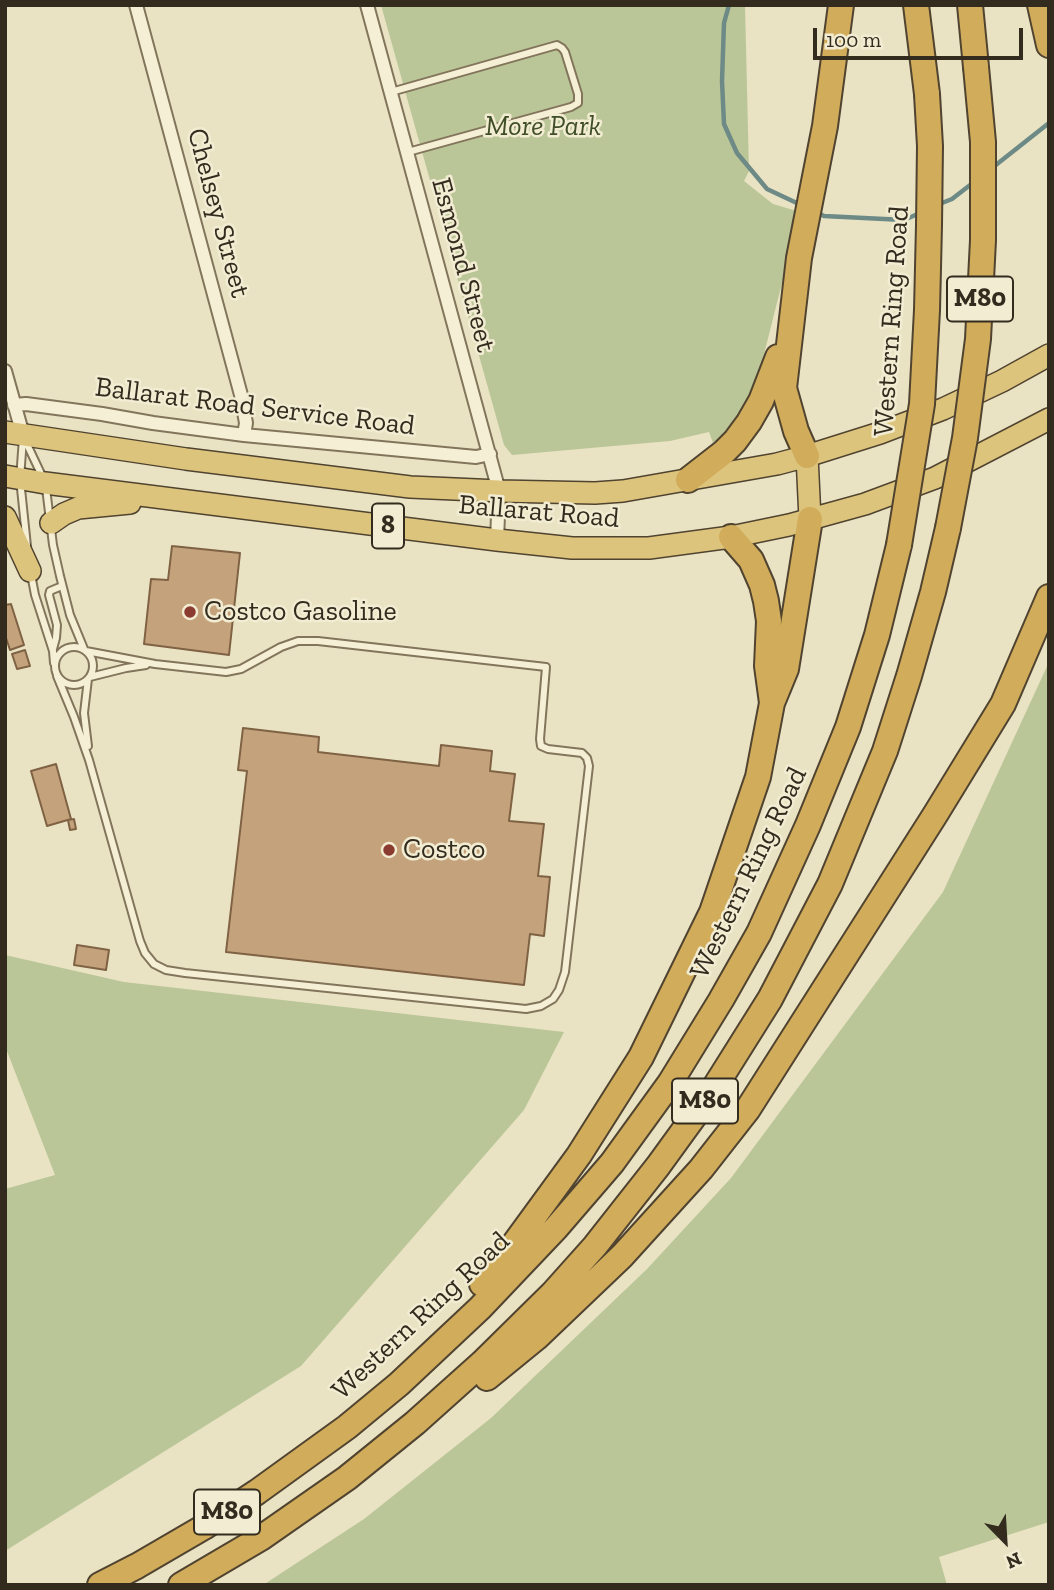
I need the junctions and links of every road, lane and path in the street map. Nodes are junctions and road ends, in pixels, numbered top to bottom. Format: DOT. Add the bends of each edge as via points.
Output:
graph roads {
  1 [pos="136,5"];
  2 [pos="367,5"];
  3 [pos="841,5"];
  4 [pos="916,5"];
  5 [pos="970,5"];
  6 [pos="391,92"];
  7 [pos="407,152"];
  8 [pos="793,307"];
  9 [pos="1049,355"];
  10 [pos="5,371"];
  11 [pos="14,405"];
  12 [pos="1049,419"];
  13 [pos="14,434"];
  14 [pos="244,435"];
  15 [pos="490,454"];
  16 [pos="807,456"];
  17 [pos="13,477"];
  18 [pos="688,480"];
  19 [pos="45,482"];
  20 [pos="499,491"];
  21 [pos="181,500"];
  22 [pos="5,517"];
  23 [pos="810,519"];
  24 [pos="51,523"];
  25 [pos="731,537"];
  26 [pos="497,540"];
  27 [pos="30,571"];
  28 [pos="62,586"];
  29 [pos="1049,597"];
  30 [pos="85,650"];
  31 [pos="53,651"];
  32 [pos="54,663"];
  33 [pos="155,664"];
  34 [pos="57,676"];
  35 [pos="89,678"];
  36 [pos="772,703"];
  37 [pos="89,760"];
  38 [pos="347,1427"];
  39 [pos="261,1538"];
  40 [pos="100,1585"];
  41 [pos="181,1585"];
  1 -- 14 [label="street, Chelsey Street" via="241,395"];
  2 -- 6 [label="street, Esmond Street"];
  3 -- 8 [label="highway"];
  4 -- 38 [label="highway, Western Ring Road / M80, bridge" via="930,146 923,391 899,545 848,727 759,933 670,1083 612,1163 537,1248 480,1308"];
  5 -- 39 [label="highway, M80, bridge" via="983,142 984,240 965,438 933,592 909,676 885,751 835,872 770,999 711,1093 595,1246 482,1363 415,1423"];
  6 -- 7 [label="street, Esmond Street"];
  6 -- 7 [label="lane" via="556,45 565,51 578,94 578,103 571,107"];
  7 -- 15 [label="street, Esmond Street"];
  8 -- 16 [label="highway" via="784,388"];
  8 -- 18 [label="highway" via="776,365 749,422 724,452"];
  9 -- 16 [label="highway, Ballarat Road / 8" via="943,409"];
  10 -- 11 [label="street"];
  11 -- 13 [label="street"];
  11 -- 14 [label="street, Ballarat Road Service Road"];
  12 -- 23 [label="highway, Ballarat Road / 8" via="936,478"];
  13 -- 17 [label="lane"];
  13 -- 19 [label="lane"];
  13 -- 20 [label="highway, Ballarat Road / 8" via="410,487"];
  14 -- 15 [label="street, Ballarat Road Service Road" via="476,457"];
  15 -- 20 [label="street, Esmond Street"];
  16 -- 18 [label="highway, Ballarat Road / 8"];
  16 -- 23 [label="highway"];
  17 -- 19 [label="highway, Ballarat Road / 8"];
  17 -- 27 [label="lane"];
  18 -- 20 [label="highway, Ballarat Road / 8" via="595,493"];
  19 -- 21 [label="highway, Ballarat Road / 8"];
  19 -- 24 [label="lane"];
  20 -- 26 [label="street, Esmond Street"];
  21 -- 24 [label="highway" via="93,505"];
  21 -- 26 [label="highway, Ballarat Road / 8"];
  22 -- 27 [label="highway"];
  23 -- 25 [label="highway, Ballarat Road / 8"];
  23 -- 36 [label="highway" via="786,669"];
  24 -- 28 [label="lane"];
  25 -- 26 [label="highway, Ballarat Road / 8" via="649,548 572,548"];
  25 -- 36 [label="highway" via="751,560 766,601"];
  27 -- 31 [label="lane"];
  28 -- 30 [label="lane"];
  28 -- 31 [label="lane" via="49,595 57,625"];
  29 -- 39 [label="highway" via="1003,704 936,815 748,1109 701,1169 622,1256 536,1338 378,1466"];
  30 -- 32 [label="lane" via="65,648"];
  30 -- 33 [label="lane"];
  30 -- 35 [label="lane" via="93,665"];
  31 -- 32 [label="lane"];
  32 -- 34 [label="lane"];
  33 -- 35 [label="lane"];
  33 -- 37 [label="lane" via="226,672 285,646 318,641 546,667 541,746 582,753 589,766 565,972 553,999 526,1009 166,970 154,964 140,941"];
  34 -- 35 [label="lane" via="73,685"];
  34 -- 37 [label="lane"];
  35 -- 37 [label="lane" via="84,713"];
  36 -- 38 [label="highway" via="758,777 712,912 641,1057 579,1155 498,1266 420,1357"];
  38 -- 40 [label="highway, Western Ring Road / M80" via="204,1527"];
  39 -- 41 [label="highway, M80"];
}
